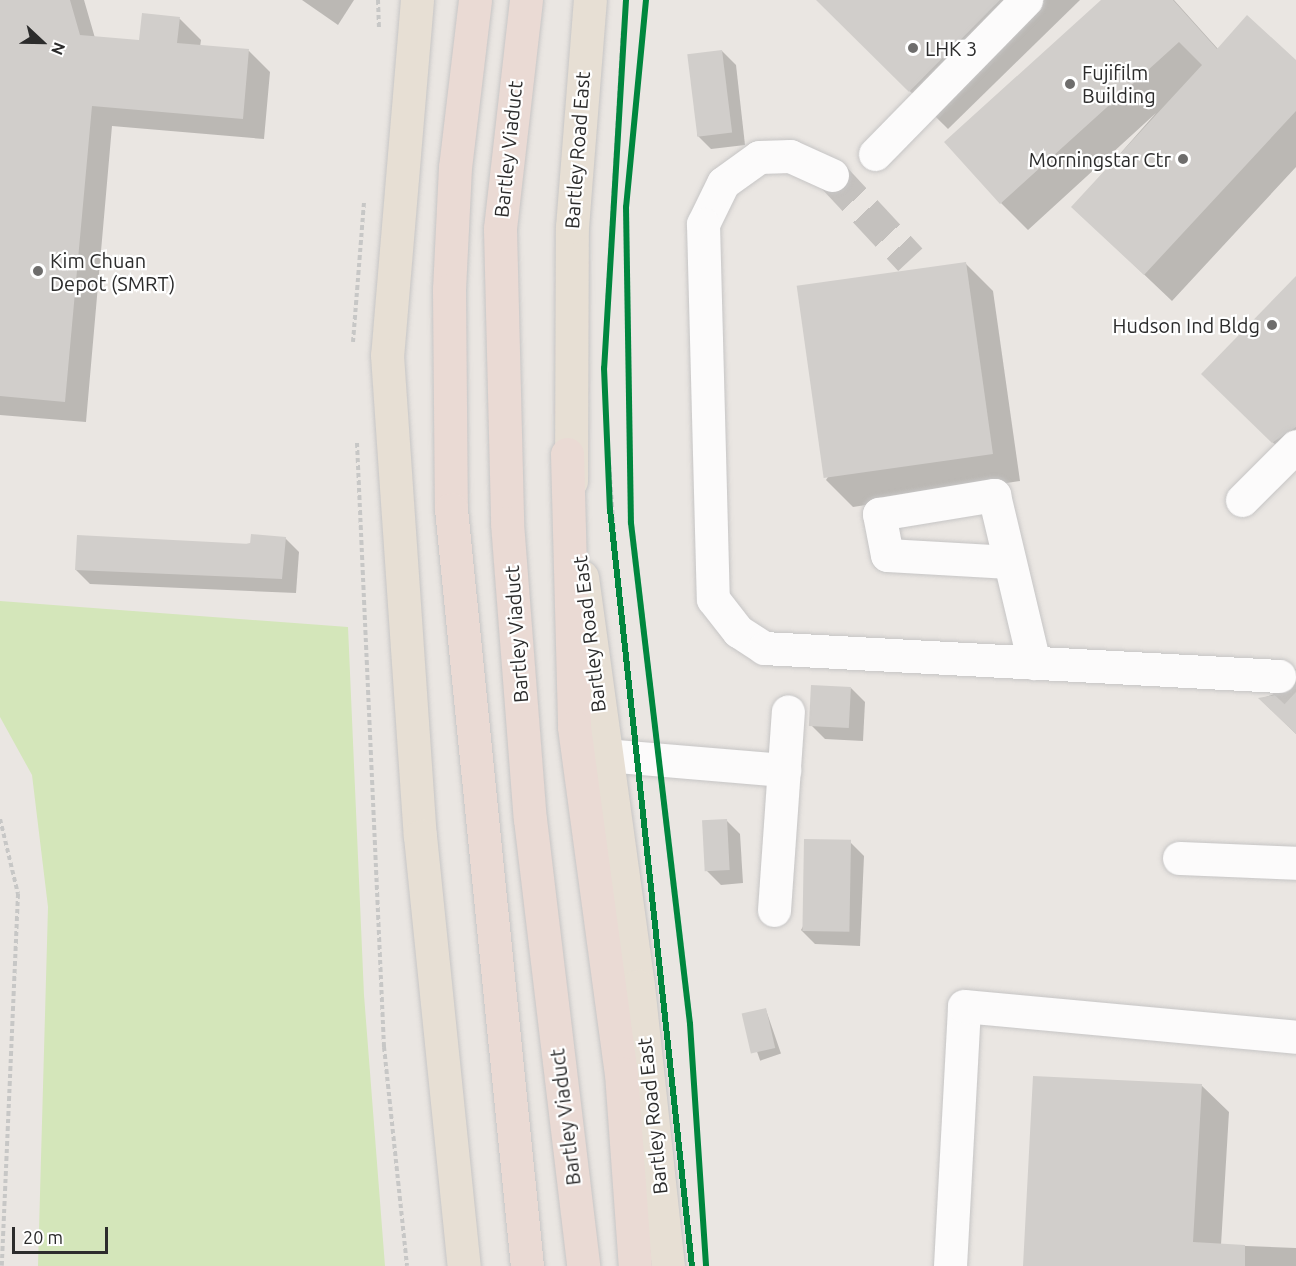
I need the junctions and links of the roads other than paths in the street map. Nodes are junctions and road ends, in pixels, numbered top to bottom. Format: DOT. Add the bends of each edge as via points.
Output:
graph roads {
  1 [pos="402,0"];
  2 [pos="417,0"];
  3 [pos="475,0"];
  4 [pos="526,0"];
  5 [pos="590,0"];
  6 [pos="1026,0"];
  7 [pos="407,85"];
  8 [pos="875,154"];
  9 [pos="832,175"];
  10 [pos="1296,446"];
  11 [pos="567,454"];
  12 [pos="1242,500"];
  13 [pos="1009,562"];
  14 [pos="1034,663"];
  15 [pos="1279,676"];
  16 [pos="788,711"];
  17 [pos="605,755"];
  18 [pos="784,770"];
  19 [pos="1179,858"];
  20 [pos="1296,863"];
  21 [pos="774,910"];
  22 [pos="1296,1037"];
  23 [pos="464,1266"];
  24 [pos="527,1266"];
  25 [pos="583,1266"];
  26 [pos="635,1266"];
  27 [pos="668,1266"];
  28 [pos="950,1266"];
  1 -- 7 [label="main road"];
  2 -- 7 [label="main road"];
  3 -- 24 [label="highway" via="455,167 449,290 452,509"];
  4 -- 25 [label="highway, Bartley Viaduct" via="500,229 507,523 530,819"];
  5 -- 11 [label="main road, Bartley Road East" via="572,227"];
  6 -- 8 [label="lane"];
  7 -- 23 [label="main road" via="387,355 393,497 420,836"];
  9 -- 14 [label="lane" via="790,156 759,157 723,183 703,224 713,599 738,631 764,648"];
  10 -- 12 [label="lane"];
  11 -- 17 [label="main road, Bartley Road East"];
  11 -- 26 [label="highway" via="574,727 621,1073"];
  13 -- 14 [label="lane"];
  14 -- 15 [label="lane"];
  16 -- 18 [label="lane"];
  17 -- 18 [label="lane"];
  17 -- 27 [label="main road, Bartley Road East" via="638,986"];
  18 -- 21 [label="lane"];
  19 -- 20 [label="lane"];
  22 -- 28 [label="lane" via="964,1006"];
}
